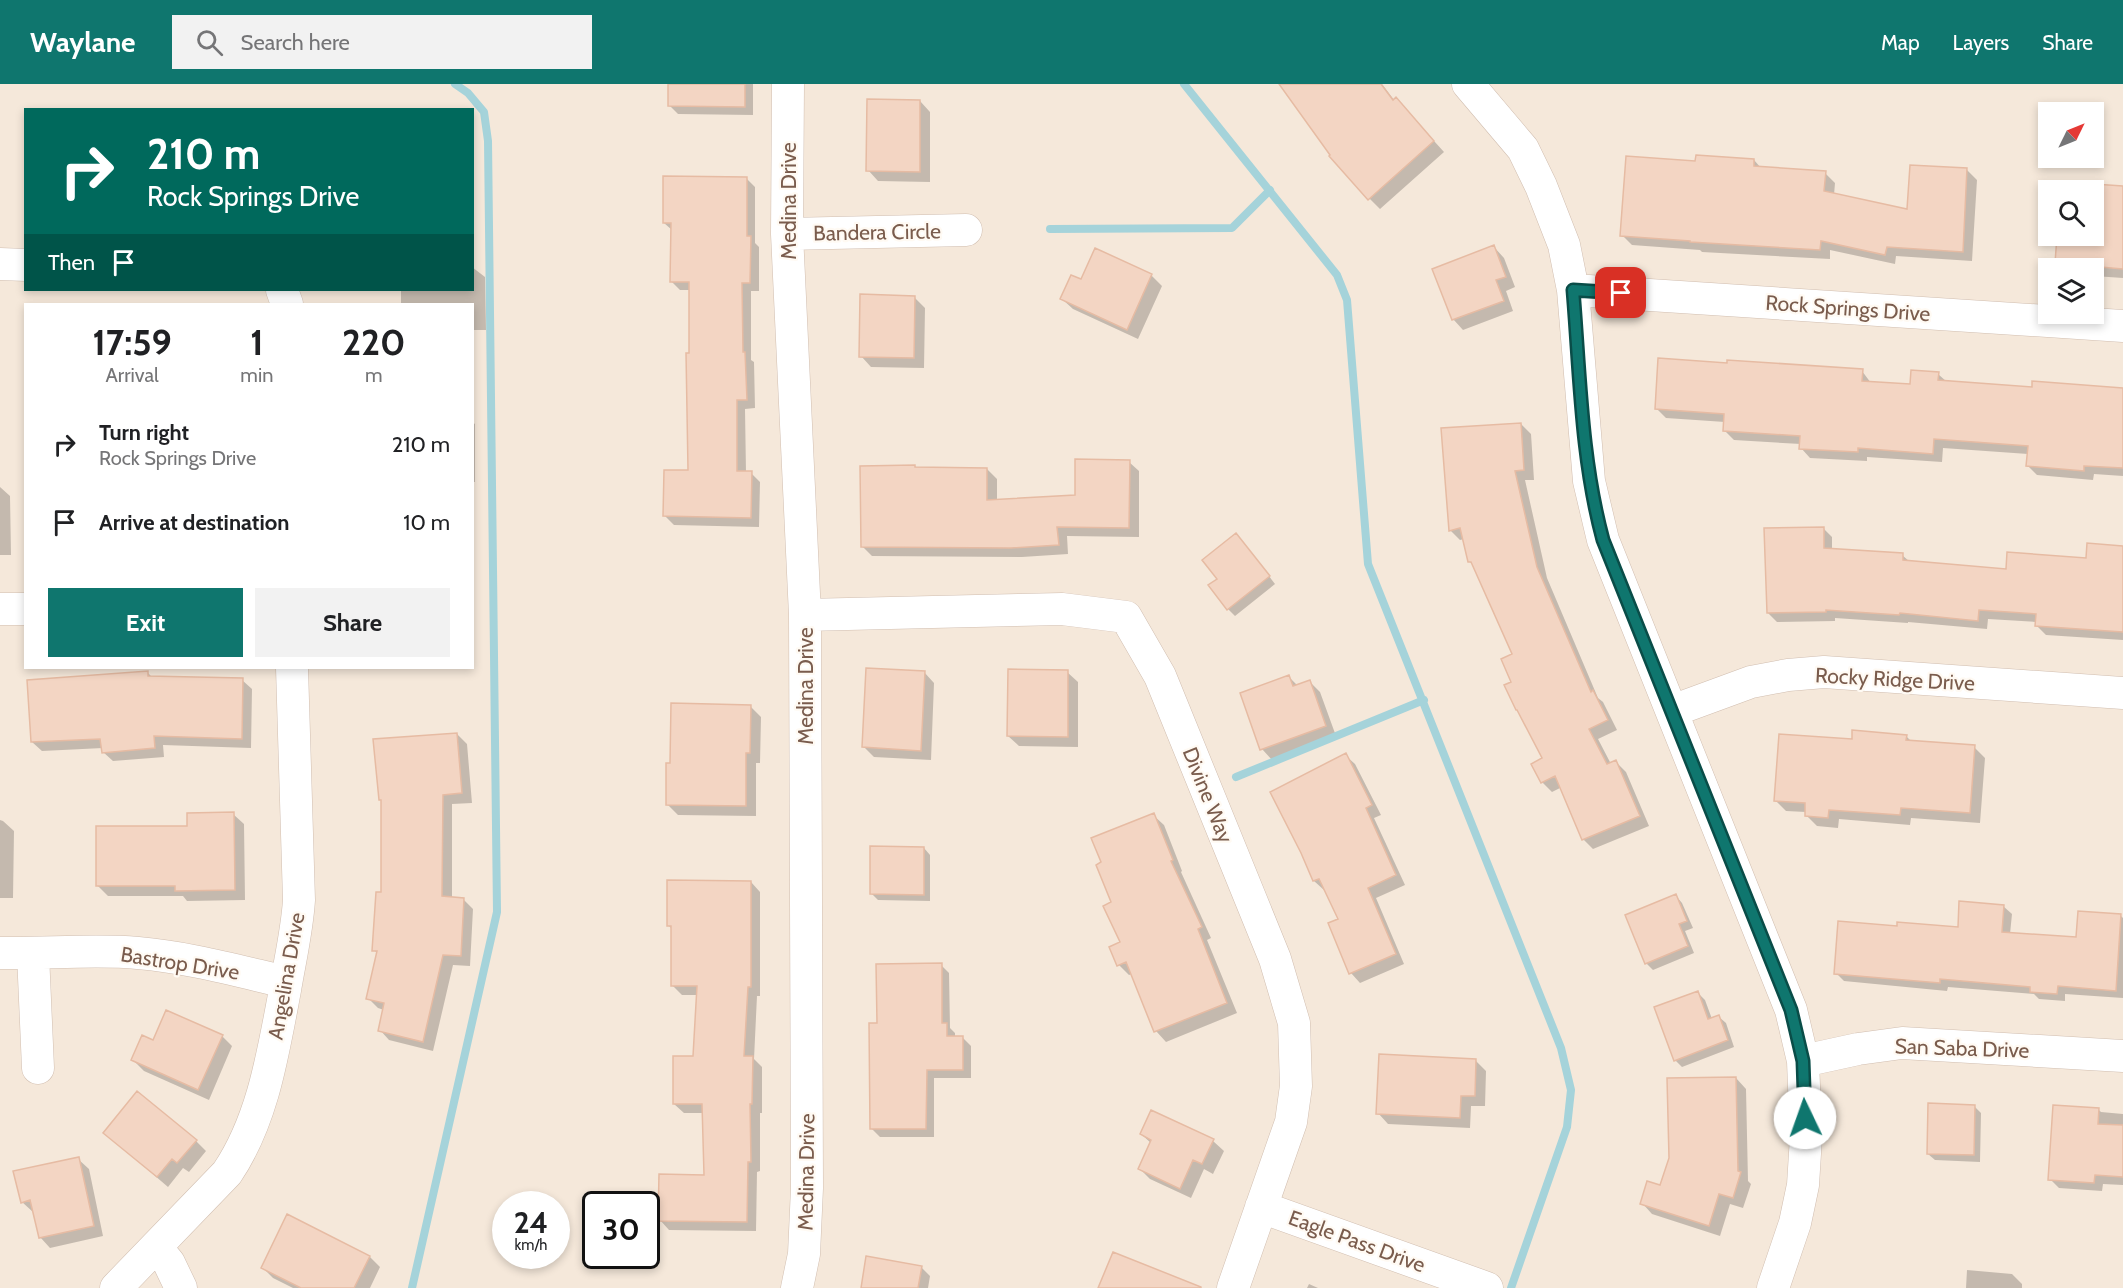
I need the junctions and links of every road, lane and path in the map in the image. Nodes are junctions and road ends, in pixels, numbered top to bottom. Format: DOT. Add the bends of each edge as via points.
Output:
graph roads {
  1 [pos="788,84"];
  2 [pos="1468,84"];
  3 [pos="966,230"];
  4 [pos="787,234"];
  5 [pos="0,264"];
  6 [pos="24,265"];
  7 [pos="1573,290"];
  8 [pos="2123,326"];
  9 [pos="0,609"];
  10 [pos="24,609"];
  11 [pos="805,615"];
  12 [pos="292,669"];
  13 [pos="2123,693"];
  14 [pos="1672,711"];
  15 [pos="0,953"];
  16 [pos="33,954"];
  17 [pos="286,982"];
  18 [pos="2123,1056"];
  19 [pos="1803,1061"];
  20 [pos="38,1068"];
  21 [pos="1262,1207"];
  22 [pos="156,1247"];
  23 [pos="116,1288"];
  24 [pos="181,1288"];
  25 [pos="797,1288"];
  26 [pos="1233,1288"];
  27 [pos="1487,1288"];
  28 [pos="1773,1288"];
  1 -- 4 [label="street, Medina Drive"];
  2 -- 7 [label="street" via="1523,149 1564,245"];
  3 -- 4 [label="street, Bandera Circle"];
  4 -- 11 [label="street, Medina Drive"];
  5 -- 6 [label="street"];
  7 -- 8 [label="street, Rock Springs Drive"];
  7 -- 14 [label="street" via="1585,448 1595,511"];
  9 -- 10 [label="street"];
  11 -- 21 [label="street, Divine Way" via="1062,609 1126,617 1160,676 1275,959 1294,1023 1296,1086 1291,1122"];
  11 -- 25 [label="street, Medina Drive" via="807,1188 804,1254"];
  12 -- 17 [label="street, Angelina Drive" via="299,900"];
  13 -- 14 [label="street, Rocky Ridge Drive" via="1824,672 1751,682"];
  14 -- 19 [label="street" via="1791,1010"];
  15 -- 16 [label="street, Bastrop Drive"];
  16 -- 17 [label="street, Bastrop Drive" via="138,953"];
  16 -- 20 [label="street"];
  17 -- 22 [label="street, Angelina Drive" via="259,1105 242,1152 221,1180"];
  18 -- 19 [label="street, San Saba Drive" via="1902,1043"];
  19 -- 28 [label="street" via="1803,1185"];
  21 -- 26 [label="street, Divine Way"];
  21 -- 27 [label="street, Eagle Pass Drive"];
  22 -- 23 [label="street, Angelina Drive"];
  22 -- 24 [label="street"];
}
